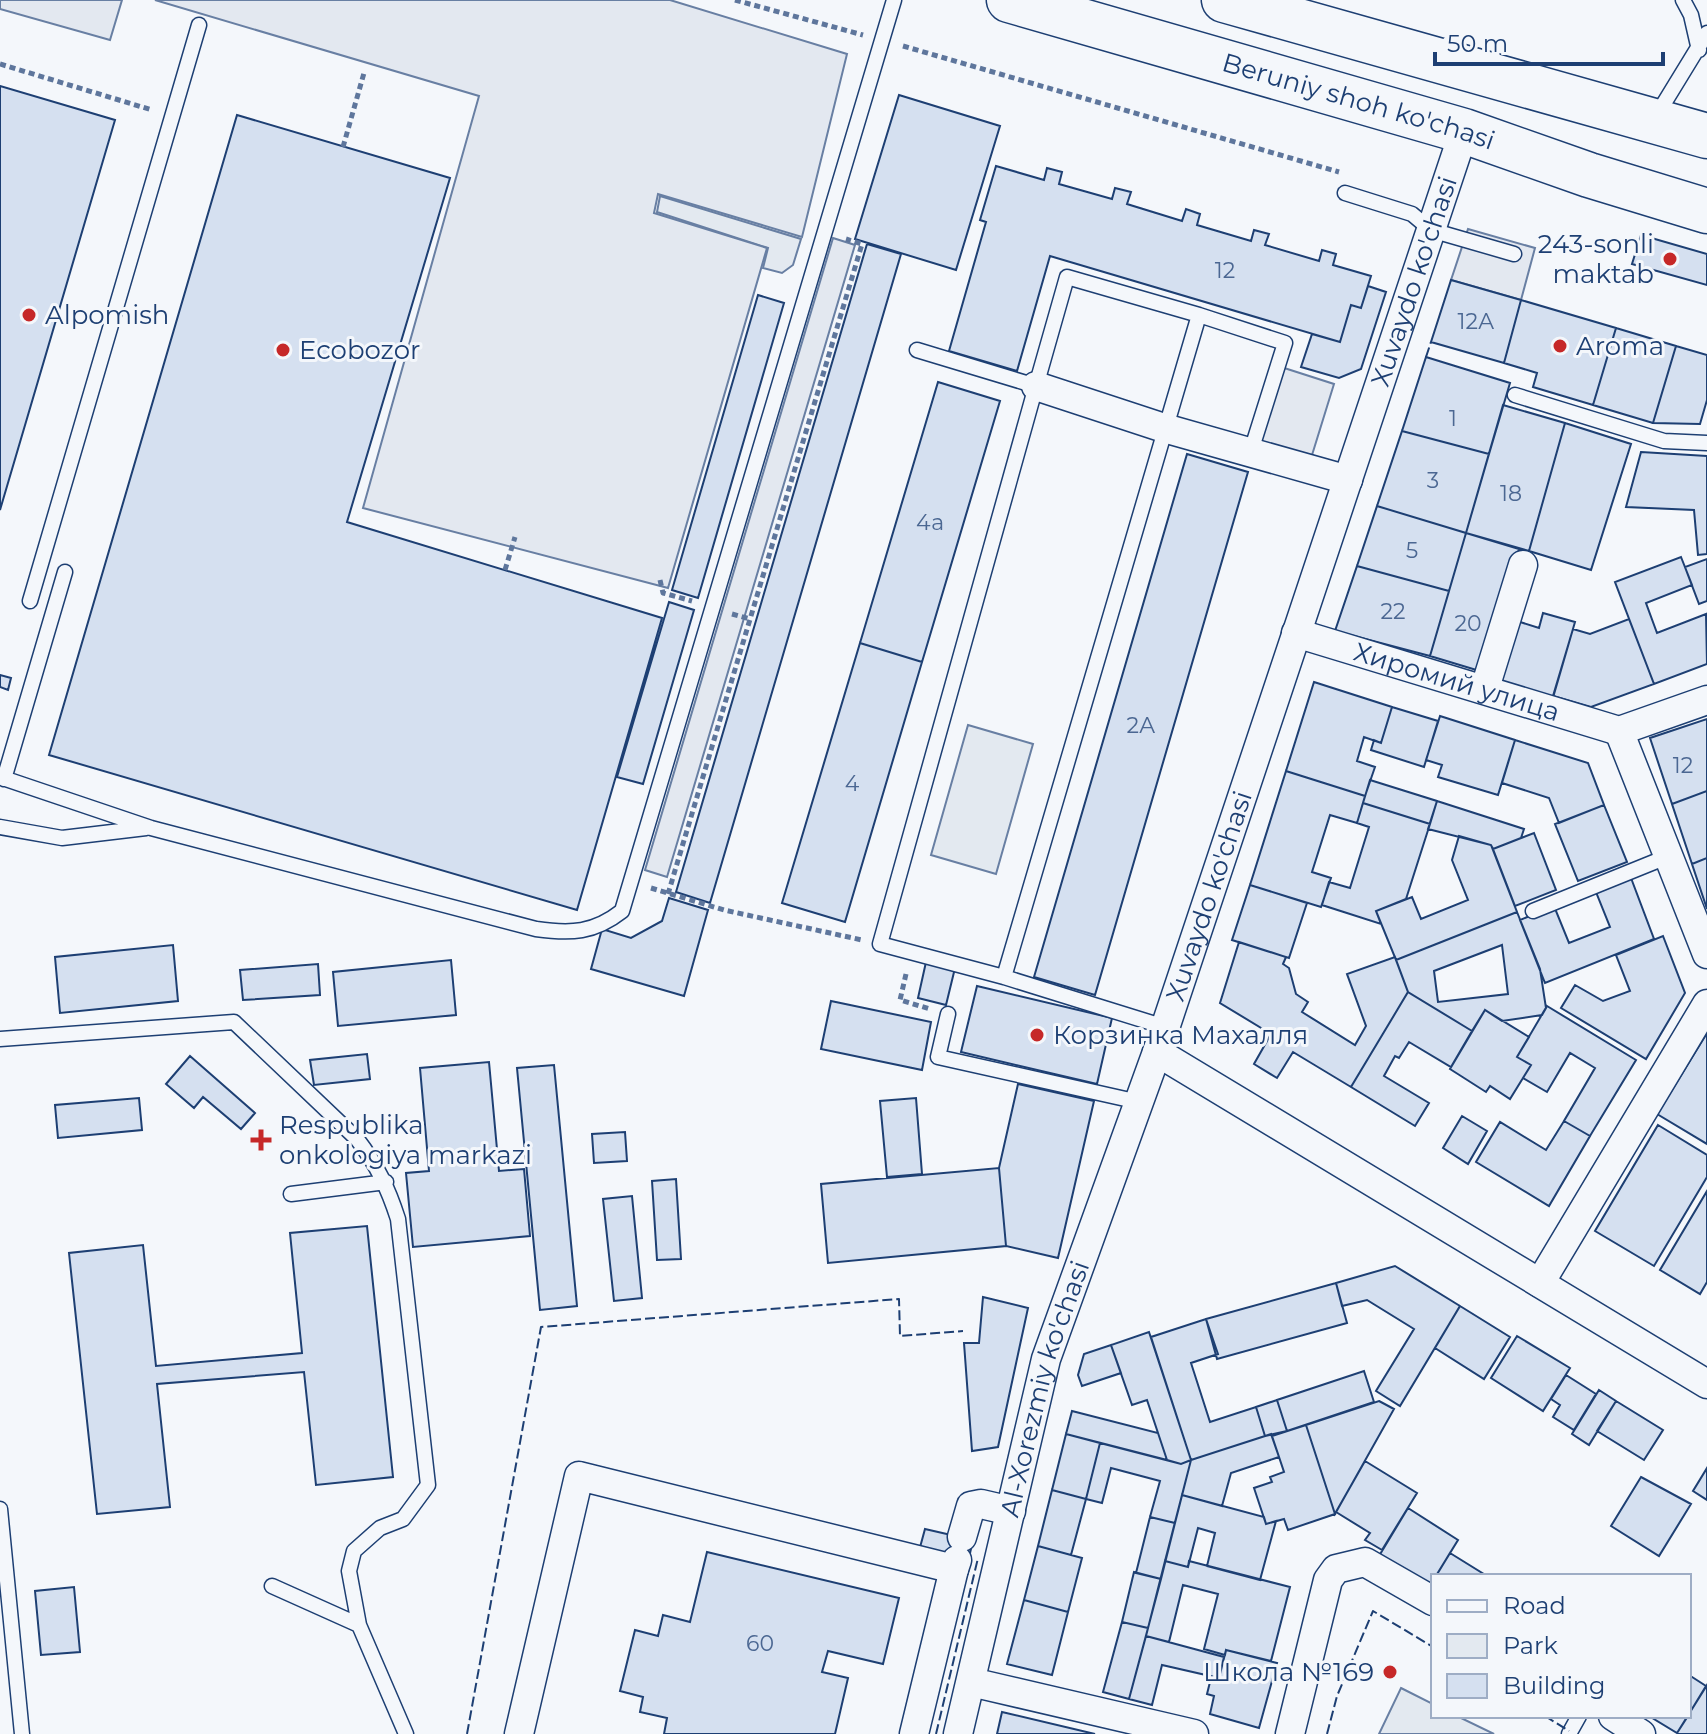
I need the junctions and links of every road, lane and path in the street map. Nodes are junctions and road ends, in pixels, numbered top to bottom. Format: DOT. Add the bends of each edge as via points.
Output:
graph roads {
  1 [pos="735,0"];
  2 [pos="894,0"];
  3 [pos="1009,0"];
  4 [pos="1683,0"];
  5 [pos="1232,1"];
  6 [pos="199,25"];
  7 [pos="1707,33"];
  8 [pos="884,40"];
  9 [pos="1398,50"];
  10 [pos="1702,51"];
  11 [pos="0,64"];
  12 [pos="364,73"];
  13 [pos="1577,100"];
  14 [pos="172,116"];
  15 [pos="1653,121"];
  16 [pos="1464,131"];
  17 [pos="1707,136"];
  18 [pos="343,147"];
  19 [pos="1353,176"];
  20 [pos="1345,193"];
  21 [pos="1707,211"];
  22 [pos="1431,230"];
  23 [pos="826,233"];
  24 [pos="1514,254"];
  25 [pos="1199,315"];
  26 [pos="917,350"];
  27 [pos="1036,386"];
  28 [pos="1515,395"];
  29 [pos="1164,428"];
  30 [pos="1707,443"];
  31 [pos="1251,451"];
  32 [pos="1348,480"];
  33 [pos="515,537"];
  34 [pos="1523,565"];
  35 [pos="505,570"];
  36 [pos="65,572"];
  37 [pos="660,580"];
  38 [pos="30,601"];
  39 [pos="696,603"];
  40 [pos="1296,633"];
  41 [pos="1485,688"];
  42 [pos="1707,700"];
  43 [pos="1619,731"];
  44 [pos="2,778"];
  45 [pos="0,827"];
  46 [pos="151,828"];
  47 [pos="1669,856"];
  48 [pos="631,882"];
  49 [pos="668,894"];
  50 [pos="1533,911"];
  51 [pos="880,944"];
  52 [pos="911,952"];
  53 [pos="1707,954"];
  54 [pos="1004,977"];
  55 [pos="1707,1004"];
  56 [pos="948,1014"];
  57 [pos="0,1039"];
  58 [pos="1161,1040"];
  59 [pos="1139,1102"];
  60 [pos="386,1182"];
  61 [pos="291,1194"];
  62 [pos="1540,1283"];
  63 [pos="1707,1384"];
  64 [pos="0,1509"];
  65 [pos="1011,1511"];
  66 [pos="958,1555"];
  67 [pos="272,1586"];
  68 [pos="1431,1600"];
  69 [pos="359,1625"];
  70 [pos="971,1682"];
  71 [pos="1616,1718"];
  72 [pos="22,1734"];
  73 [pos="406,1734"];
  74 [pos="519,1734"];
  75 [pos="914,1734"];
  76 [pos="958,1734"];
  77 [pos="1194,1734"];
  78 [pos="1290,1734"];
  79 [pos="1641,1734"];
  1 -- 8 [label="path"];
  2 -- 8 [label="lane"];
  3 -- 16 [label="main road, Beruniy shoh ko'chasi"];
  4 -- 10 [label="lane"];
  5 -- 9 [label="main road"];
  6 -- 14 [label="lane"];
  7 -- 10 [label="lane"];
  8 -- 19 [label="path"];
  8 -- 23 [label="lane"];
  9 -- 13 [label="main road"];
  9 -- 16 [label="main road"];
  10 -- 15 [label="lane"];
  11 -- 14 [label="path"];
  12 -- 18 [label="path"];
  13 -- 15 [label="main road"];
  13 -- 16 [label="main road"];
  14 -- 38 [label="lane"];
  15 -- 17 [label="main road"];
  16 -- 21 [label="main road, Beruniy shoh ko'chasi"];
  16 -- 22 [label="street, Xuvaydo ko'chasi"];
  20 -- 22 [label="lane" via="1412,214"];
  22 -- 24 [label="lane"];
  22 -- 32 [label="street, Xuvaydo ko'chasi"];
  23 -- 48 [label="lane"];
  23 -- 49 [label="path" via="862,244"];
  25 -- 27 [label="lane" via="1067,277"];
  25 -- 29 [label="lane"];
  25 -- 31 [label="lane" via="1285,343"];
  26 -- 27 [label="lane"];
  27 -- 29 [label="street"];
  27 -- 51 [label="lane"];
  28 -- 30 [label="lane" via="1664,441"];
  29 -- 31 [label="street"];
  29 -- 54 [label="lane"];
  31 -- 32 [label="street"];
  32 -- 40 [label="street, Xuvaydo ko'chasi"];
  33 -- 35 [label="path"];
  34 -- 41 [label="street"];
  36 -- 44 [label="lane"];
  37 -- 39 [label="path" via="663,593"];
  40 -- 41 [label="street, Хиромий улица"];
  40 -- 58 [label="street, Xuvaydo ko'chasi"];
  41 -- 43 [label="street, Хиромий улица"];
  42 -- 43 [label="street"];
  43 -- 47 [label="street"];
  44 -- 46 [label="lane"];
  45 -- 46 [label="lane" via="62,838"];
  46 -- 48 [label="lane" via="561,933 605,924 622,911"];
  47 -- 50 [label="lane"];
  47 -- 53 [label="street"];
  48 -- 49 [label="path"];
  49 -- 51 [label="path"];
  51 -- 52 [label="lane"];
  52 -- 54 [label="lane"];
  52 -- 56 [label="path" via="900,1000"];
  54 -- 58 [label="lane"];
  55 -- 62 [label="street"];
  56 -- 59 [label="lane" via="938,1057"];
  57 -- 60 [label="lane" via="234,1022 357,1139"];
  58 -- 59 [label="street, Al-Xorezmiy ko'chasi"];
  58 -- 62 [label="street"];
  59 -- 65 [label="street, Al-Xorezmiy ko'chasi" via="1046,1359"];
  60 -- 61 [label="lane"];
  60 -- 69 [label="lane" via="406,1270 428,1485 403,1519 380,1528 354,1551 349,1571"];
  62 -- 63 [label="street"];
  64 -- 72 [label="lane"];
  65 -- 66 [label="street" via="971,1506"];
  65 -- 70 [label="street, Al-Xorezmiy ko'chasi"];
  66 -- 74 [label="street" via="579,1476"];
  66 -- 75 [label="street"];
  67 -- 69 [label="lane"];
  68 -- 78 [label="street" via="1365,1562 1336,1569 1328,1580"];
  69 -- 73 [label="lane"];
  70 -- 76 [label="street, Al-Xorezmiy ko'chasi"];
  70 -- 77 [label="street"];
  71 -- 79 [label="street"];
}
